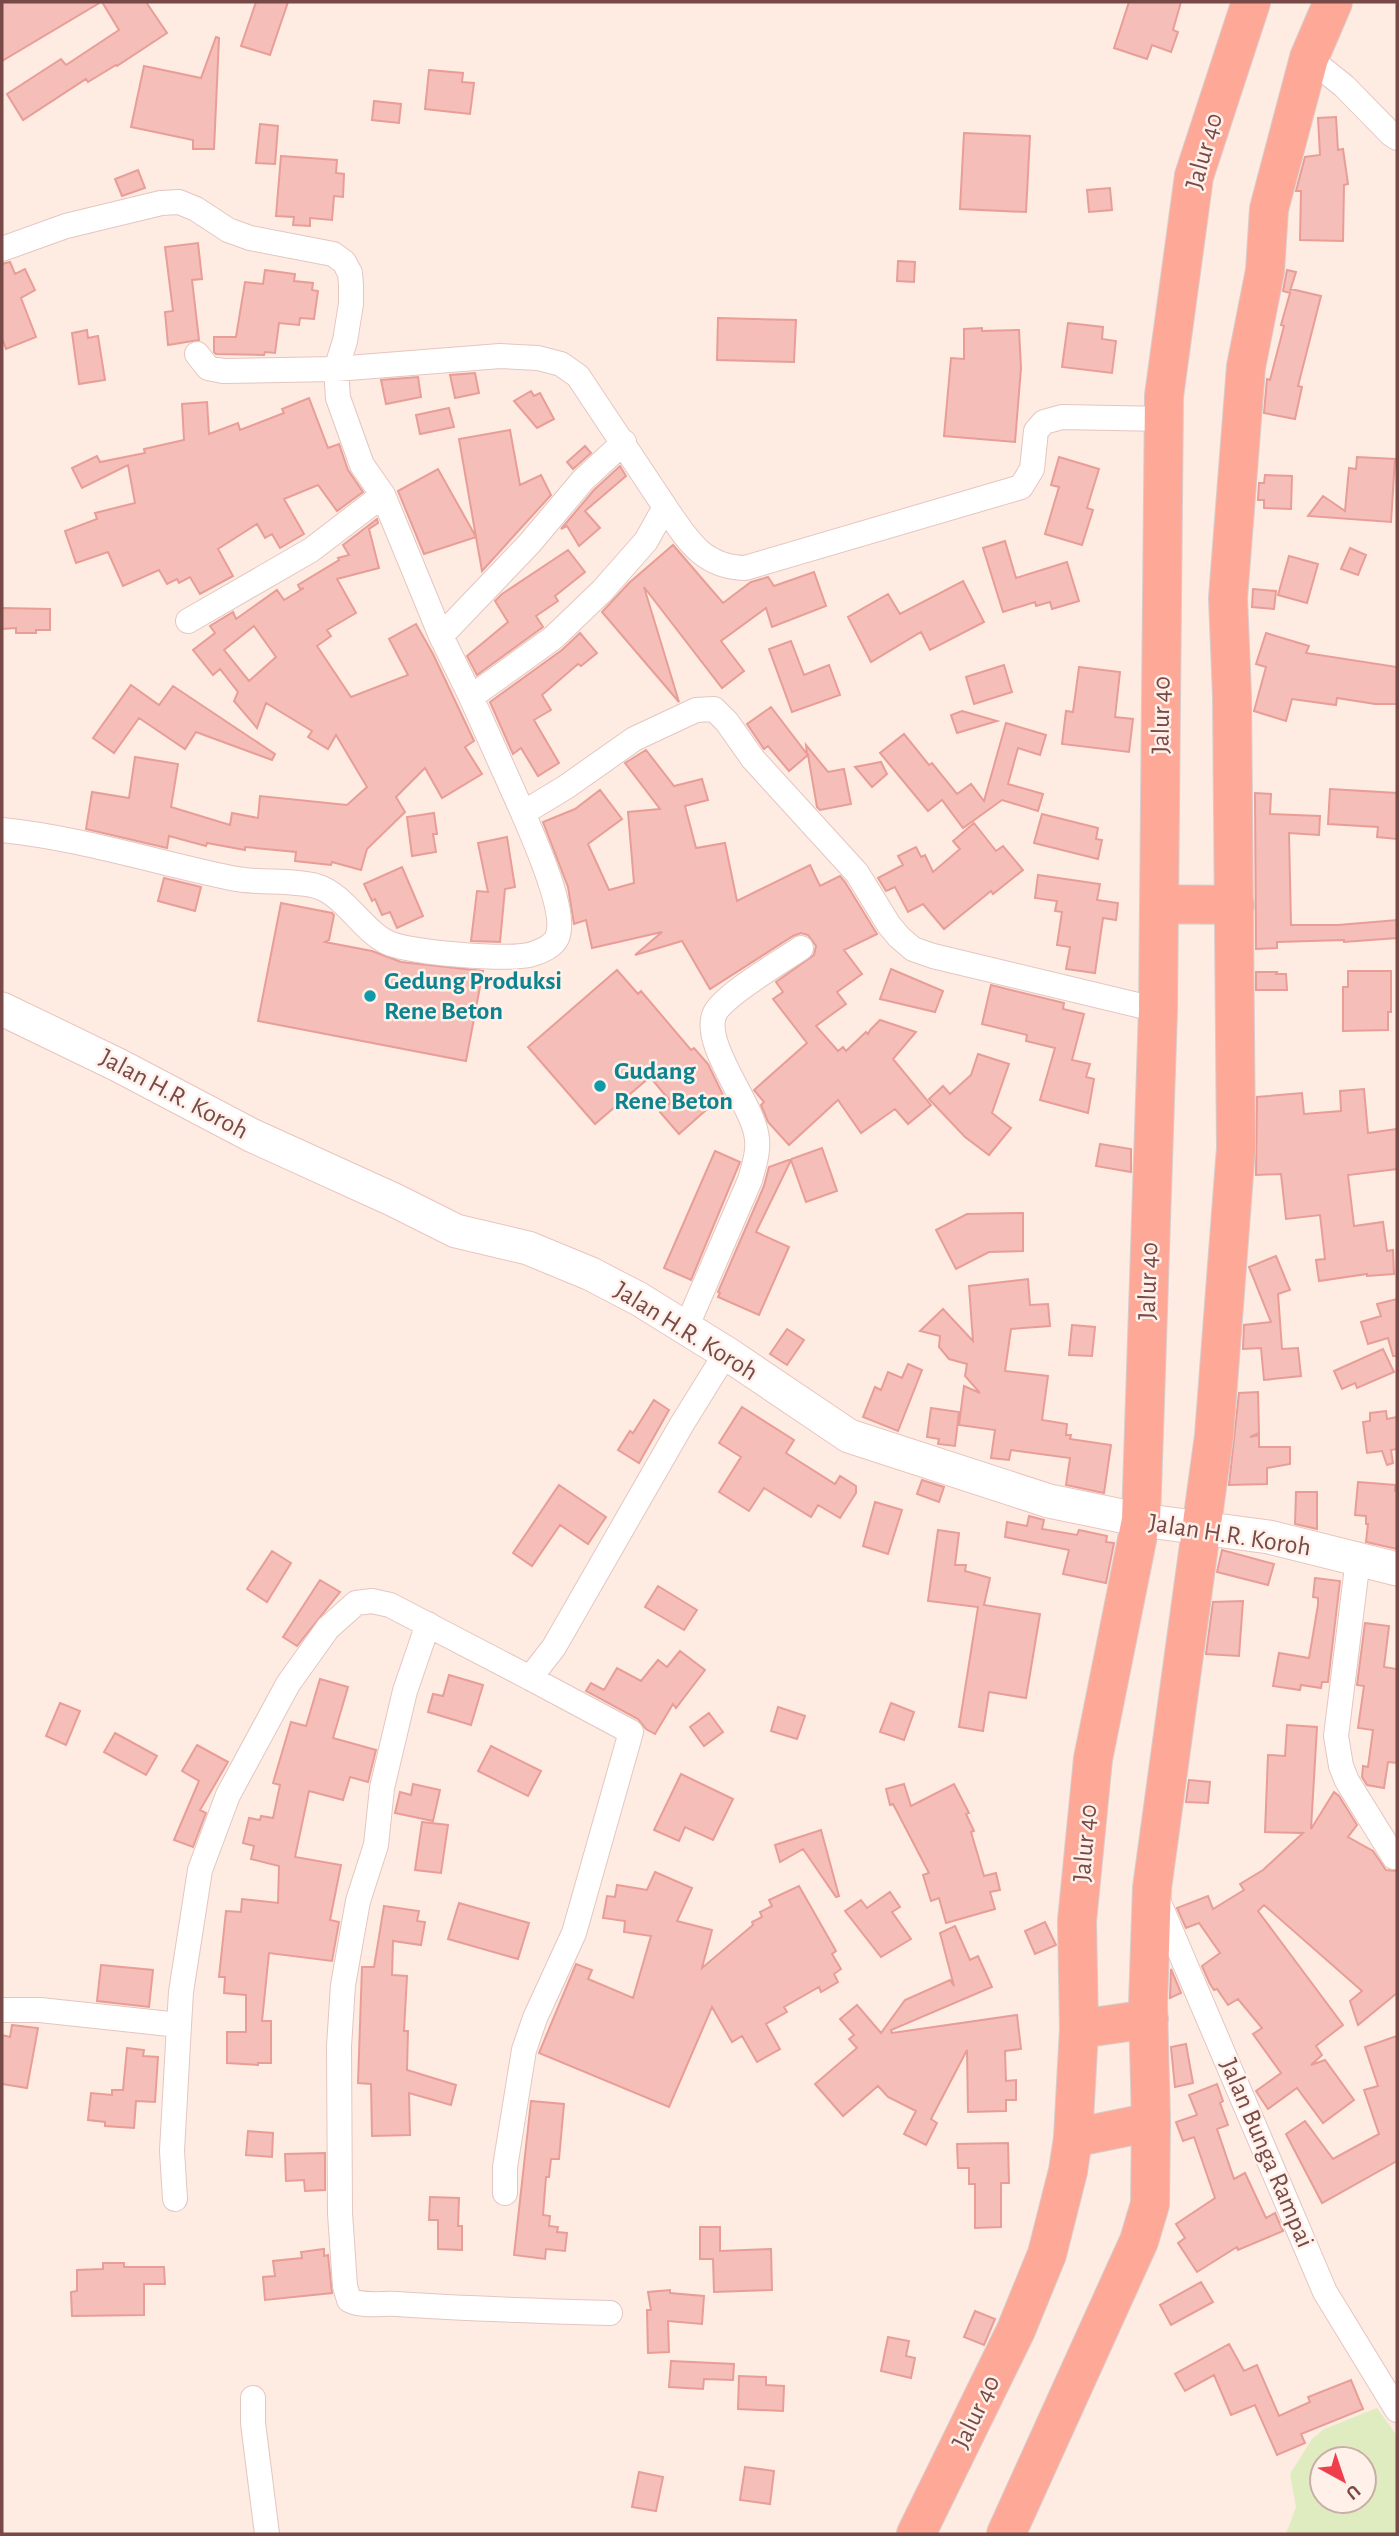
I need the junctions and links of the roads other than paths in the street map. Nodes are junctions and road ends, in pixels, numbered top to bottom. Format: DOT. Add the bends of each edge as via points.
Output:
graph roads {
  1 [pos="1251,2"];
  2 [pos="1333,2"];
  3 [pos="1309,58"];
  4 [pos="1397,138"];
  5 [pos="2,249"];
  6 [pos="197,354"];
  7 [pos="336,369"];
  8 [pos="1164,419"];
  9 [pos="624,442"];
  10 [pos="383,495"];
  11 [pos="665,507"];
  12 [pos="188,621"];
  13 [pos="441,636"];
  14 [pos="471,696"];
  15 [pos="523,813"];
  16 [pos="2,830"];
  17 [pos="1159,904"];
  18 [pos="1235,905"];
  19 [pos="801,948"];
  20 [pos="2,1009"];
  21 [pos="1158,1010"];
  22 [pos="686,1328"];
  23 [pos="726,1353"];
  24 [pos="1141,1520"];
  25 [pos="1200,1529"];
  26 [pos="1358,1559"];
  27 [pos="1397,1569"];
  28 [pos="428,1624"];
  29 [pos="530,1678"];
  30 [pos="1394,1857"];
  31 [pos="1152,1888"];
  32 [pos="2,2010"];
  33 [pos="1149,2019"];
  34 [pos="179,2025"];
  35 [pos="1079,2029"];
  36 [pos="1151,2122"];
  37 [pos="1073,2138"];
  38 [pos="505,2193"];
  39 [pos="175,2199"];
  40 [pos="610,2313"];
  41 [pos="253,2398"];
  42 [pos="1397,2410"];
  43 [pos="267,2534"];
  44 [pos="916,2534"];
  45 [pos="1006,2534"];
  1 -- 8 [label="highway, Jalur 40" via="1194,176"];
  2 -- 3 [label="highway"];
  3 -- 4 [label="street"];
  3 -- 18 [label="highway" via="1269,209 1265,271 1245,380 1227,598"];
  5 -- 7 [label="street" via="66,226 179,202 250,238 333,254 344,262 351,285 345,341"];
  6 -- 7 [label="street" via="208,368 223,371"];
  7 -- 9 [label="street" via="500,356 538,358 561,364 578,376"];
  7 -- 10 [label="street" via="338,398 357,452"];
  8 -- 11 [label="street" via="1062,417 1044,422 1036,431 1030,477 1021,487 745,568 729,568 701,554"];
  8 -- 17 [label="highway, Jalur 40"];
  9 -- 11 [label="street"];
  9 -- 13 [label="street" via="583,480"];
  10 -- 12 [label="street" via="311,550"];
  10 -- 13 [label="street"];
  11 -- 14 [label="street" via="646,541 602,591 553,638"];
  13 -- 14 [label="street"];
  14 -- 15 [label="street"];
  15 -- 16 [label="street" via="542,857 559,917 556,940 529,955 492,956 389,943 336,897 316,886 234,878 42,834"];
  15 -- 21 [label="street" via="634,739 696,710 714,709 857,873 889,925 913,949"];
  17 -- 18 [label="highway"];
  17 -- 21 [label="highway, Jalur 40"];
  18 -- 25 [label="highway" via="1236,1148 1214,1436"];
  19 -- 22 [label="street" via="724,1001 715,1014 712,1028 720,1056 757,1133 757,1158"];
  20 -- 22 [label="main road, Jalan H.R. Koroh" via="251,1135 456,1231 528,1248 591,1274"];
  21 -- 24 [label="highway, Jalur 40"];
  22 -- 23 [label="main road, Jalan H.R. Koroh"];
  23 -- 24 [label="main road, Jalan H.R. Koroh" via="849,1436 1049,1502"];
  23 -- 29 [label="street" via="554,1647"];
  24 -- 25 [label="main road, Jalan H.R. Koroh"];
  24 -- 35 [label="highway, Jalur 40" via="1093,1759 1077,1921"];
  25 -- 26 [label="main road, Jalan H.R. Koroh" via="1269,1536"];
  25 -- 31 [label="highway"];
  26 -- 27 [label="main road, Jalan H.R. Koroh"];
  26 -- 30 [label="street" via="1336,1736 1347,1781"];
  28 -- 29 [label="street"];
  28 -- 34 [label="street" via="390,1605 356,1603 328,1628 288,1684 228,1795 200,1870"];
  28 -- 40 [label="street" via="405,1691 382,1787 376,1845 359,1901 343,1985 339,2099 345,2286 349,2300 358,2304"];
  29 -- 38 [label="street" via="631,1732 574,1933 524,2049"];
  31 -- 33 [label="highway"];
  31 -- 42 [label="street, Jalan Bunga Rampai" via="1325,2291"];
  32 -- 34 [label="street"];
  33 -- 35 [label="highway"];
  33 -- 36 [label="highway"];
  34 -- 39 [label="street" via="172,2151"];
  35 -- 37 [label="highway, Jalur 40"];
  36 -- 37 [label="highway"];
  36 -- 45 [label="highway" via="1150,2204 1139,2241"];
  37 -- 44 [label="highway, Jalur 40" via="1047,2254 1016,2330"];
  41 -- 43 [label="street"];
}
